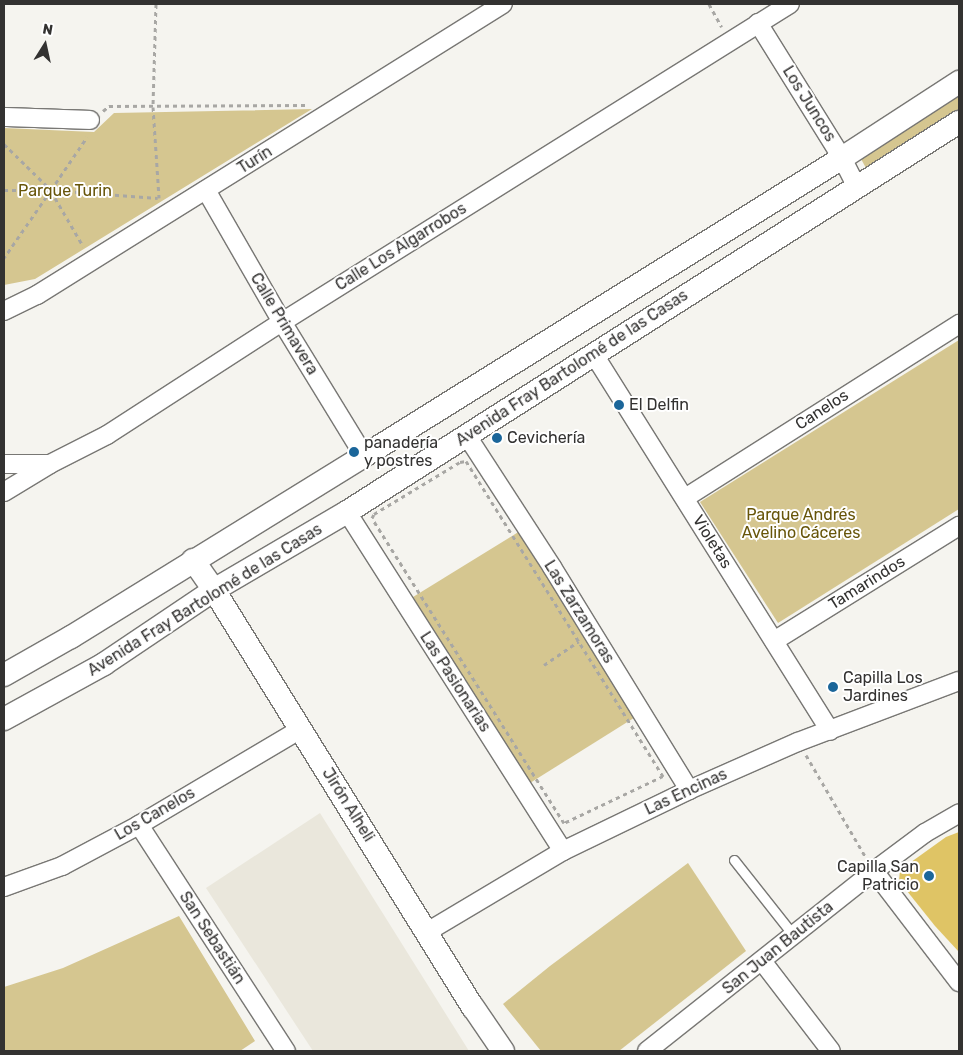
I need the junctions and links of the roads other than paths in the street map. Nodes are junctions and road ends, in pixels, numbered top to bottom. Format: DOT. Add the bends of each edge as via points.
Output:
graph roads {
  1 [pos="503,4"];
  2 [pos="790,4"];
  3 [pos="758,24"];
  4 [pos="959,82"];
  5 [pos="4,117"];
  6 [pos="96,121"];
  7 [pos="959,122"];
  8 [pos="842,158"];
  9 [pos="857,187"];
  10 [pos="206,190"];
  11 [pos="4,310"];
  12 [pos="282,322"];
  13 [pos="959,324"];
  14 [pos="593,353"];
  15 [pos="467,436"];
  16 [pos="364,456"];
  17 [pos="4,464"];
  18 [pos="50,464"];
  19 [pos="4,492"];
  20 [pos="685,498"];
  21 [pos="347,512"];
  22 [pos="959,526"];
  23 [pos="193,560"];
  24 [pos="214,590"];
  25 [pos="774,641"];
  26 [pos="4,675"];
  27 [pos="959,681"];
  28 [pos="4,719"];
  29 [pos="301,729"];
  30 [pos="830,731"];
  31 [pos="689,790"];
  32 [pos="959,813"];
  33 [pos="139,825"];
  34 [pos="563,851"];
  35 [pos="734,860"];
  36 [pos="874,870"];
  37 [pos="4,887"];
  38 [pos="427,932"];
  39 [pos="794,936"];
  40 [pos="762,961"];
  41 [pos="959,982"];
  42 [pos="286,1051"];
  43 [pos="503,1051"];
  44 [pos="647,1051"];
  45 [pos="831,1051"];
  1 -- 10 [label="street, Turín"];
  2 -- 3 [label="street, Calle Los Algarrobos"];
  3 -- 8 [label="street, Los Juncos"];
  3 -- 12 [label="street, Calle Los Algarrobos"];
  4 -- 8 [label="street, Avenida Fray Bartolomé de las Casas"];
  5 -- 6 [label="street"];
  7 -- 9 [label="street, Avenida Fray Bartolomé de las Casas"];
  8 -- 9 [label="street, Los Juncos"];
  8 -- 16 [label="street, Avenida Fray Bartolomé de las Casas"];
  9 -- 14 [label="street, Avenida Fray Bartolomé de las Casas"];
  10 -- 11 [label="street, Turín" via="37,295"];
  10 -- 12 [label="street, Calle Primavera"];
  12 -- 16 [label="street, Calle Primavera"];
  12 -- 18 [label="street, Calle Los Algarrobos" via="107,436"];
  13 -- 20 [label="street, Canelos"];
  14 -- 15 [label="street, Avenida Fray Bartolomé de las Casas"];
  14 -- 20 [label="street, Violetas"];
  15 -- 21 [label="street, Avenida Fray Bartolomé de las Casas"];
  15 -- 31 [label="street, Las Zarzamoras"];
  16 -- 23 [label="street, Avenida Fray Bartolomé de las Casas"];
  17 -- 18 [label="street, Calle Los Algarrobos"];
  18 -- 19 [label="street"];
  20 -- 25 [label="street, Violetas"];
  21 -- 24 [label="street, Avenida Fray Bartolomé de las Casas"];
  21 -- 34 [label="street, Las Pasionarias"];
  22 -- 25 [label="street, Tamarindos"];
  23 -- 24 [label="street, Jirón Alheli"];
  23 -- 26 [label="street, Avenida Fray Bartolomé de las Casas"];
  24 -- 28 [label="street, Avenida Fray Bartolomé de las Casas" via="104,664"];
  24 -- 29 [label="street, Jirón Alheli"];
  25 -- 30 [label="street, Violetas"];
  27 -- 30 [label="street, Las Encinas"];
  29 -- 33 [label="street, Los Canelos"];
  29 -- 38 [label="street, Jirón Alheli"];
  30 -- 31 [label="street, Las Encinas"];
  31 -- 34 [label="street, Las Encinas"];
  32 -- 36 [label="street, San Juan Bautista"];
  33 -- 37 [label="street, Los Canelos" via="62,866"];
  33 -- 42 [label="street, San Sebastián"];
  34 -- 38 [label="street, Las Encinas"];
  35 -- 39 [label="lane"];
  36 -- 39 [label="street, San Juan Bautista"];
  36 -- 41 [label="street"];
  38 -- 43 [label="street, Jirón Alheli"];
  39 -- 40 [label="street, San Juan Bautista"];
  40 -- 44 [label="street, San Juan Bautista"];
  40 -- 45 [label="street"];
}
